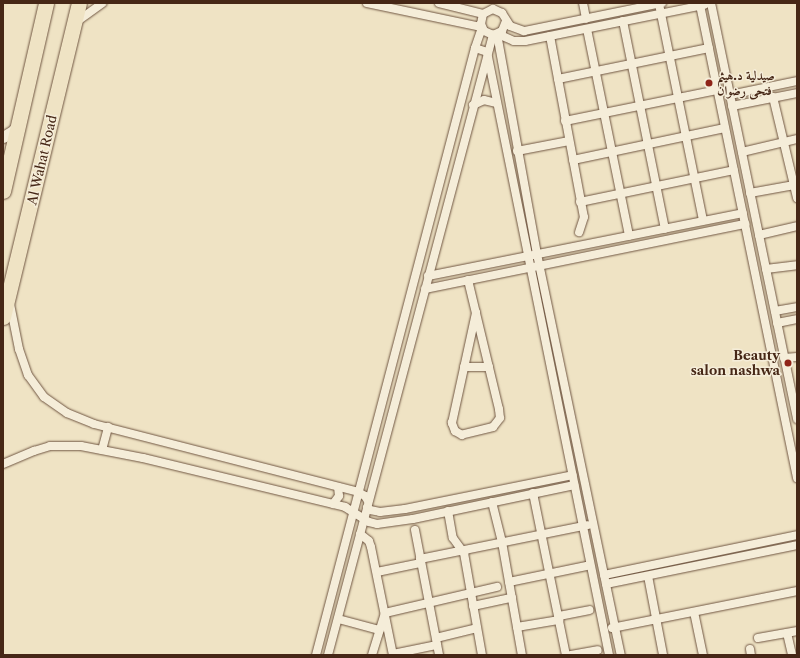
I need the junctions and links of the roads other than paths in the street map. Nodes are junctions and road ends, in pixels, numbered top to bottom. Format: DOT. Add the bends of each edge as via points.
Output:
graph roads {
  1 [pos="46,3"];
  2 [pos="79,3"];
  3 [pos="103,3"];
  4 [pos="367,3"];
  5 [pos="439,3"];
  6 [pos="488,3"];
  7 [pos="583,3"];
  8 [pos="660,3"];
  9 [pos="712,3"];
  10 [pos="631,6"];
  11 [pos="700,6"];
  12 [pos="499,7"];
  13 [pos="485,13"];
  14 [pos="661,14"];
  15 [pos="586,19"];
  16 [pos="506,21"];
  17 [pos="623,21"];
  18 [pos="74,24"];
  19 [pos="482,28"];
  20 [pos="587,29"];
  21 [pos="524,31"];
  22 [pos="496,34"];
  23 [pos="550,36"];
  24 [pos="514,41"];
  25 [pos="525,41"];
  26 [pos="475,48"];
  27 [pos="709,48"];
  28 [pos="487,52"];
  29 [pos="500,56"];
  30 [pos="670,56"];
  31 [pos="632,64"];
  32 [pos="595,71"];
  33 [pos="558,79"];
  34 [pos="797,81"];
  35 [pos="718,90"];
  36 [pos="797,93"];
  37 [pos="730,95"];
  38 [pos="773,97"];
  39 [pos="678,98"];
  40 [pos="496,103"];
  41 [pos="473,106"];
  42 [pos="640,106"];
  43 [pos="732,106"];
  44 [pos="604,113"];
  45 [pos="565,121"];
  46 [pos="18,124"];
  47 [pos="725,128"];
  48 [pos="686,136"];
  49 [pos="3,137"];
  50 [pos="797,139"];
  51 [pos="569,141"];
  52 [pos="784,142"];
  53 [pos="648,144"];
  54 [pos="517,151"];
  55 [pos="612,152"];
  56 [pos="742,152"];
  57 [pos="573,160"];
  58 [pos="734,170"];
  59 [pos="441,178"];
  60 [pos="522,178"];
  61 [pos="694,178"];
  62 [pos="794,180"];
  63 [pos="512,181"];
  64 [pos="453,182"];
  65 [pos="4,183"];
  66 [pos="657,186"];
  67 [pos="750,193"];
  68 [pos="620,194"];
  69 [pos="797,198"];
  70 [pos="580,202"];
  71 [pos="743,213"];
  72 [pos="703,221"];
  73 [pos="745,224"];
  74 [pos="797,226"];
  75 [pos="665,228"];
  76 [pos="579,232"];
  77 [pos="632,235"];
  78 [pos="759,235"];
  79 [pos="638,245"];
  80 [pos="537,254"];
  81 [pos="528,256"];
  82 [pos="797,264"];
  83 [pos="539,265"];
  84 [pos="530,267"];
  85 [pos="766,269"];
  86 [pos="428,276"];
  87 [pos="468,280"];
  88 [pos="768,280"];
  89 [pos="757,284"];
  90 [pos="425,289"];
  91 [pos="9,295"];
  92 [pos="797,306"];
  93 [pos="775,311"];
  94 [pos="476,313"];
  95 [pos="3,317"];
  96 [pos="797,319"];
  97 [pos="777,323"];
  98 [pos="797,357"];
  99 [pos="784,358"];
  100 [pos="464,367"];
  101 [pos="489,367"];
  102 [pos="390,370"];
  103 [pos="402,373"];
  104 [pos="563,380"];
  105 [pos="554,383"];
  106 [pos="794,391"];
  107 [pos="795,408"];
  108 [pos="783,412"];
  109 [pos="797,419"];
  110 [pos="108,427"];
  111 [pos="102,450"];
  112 [pos="3,464"];
  113 [pos="572,475"];
  114 [pos="797,478"];
  115 [pos="574,485"];
  116 [pos="338,487"];
  117 [pos="358,492"];
  118 [pos="533,493"];
  119 [pos="492,502"];
  120 [pos="333,504"];
  121 [pos="368,504"];
  122 [pos="410,508"];
  123 [pos="353,511"];
  124 [pos="448,511"];
  125 [pos="364,518"];
  126 [pos="412,519"];
  127 [pos="593,524"];
  128 [pos="583,526"];
  129 [pos="415,530"];
  130 [pos="360,534"];
  131 [pos="542,534"];
  132 [pos="797,535"];
  133 [pos="502,542"];
  134 [pos="797,546"];
  135 [pos="461,551"];
  136 [pos="421,561"];
  137 [pos="586,566"];
  138 [pos="376,572"];
  139 [pos="550,573"];
  140 [pos="604,575"];
  141 [pos="648,576"];
  142 [pos="509,582"];
  143 [pos="606,584"];
  144 [pos="497,587"];
  145 [pos="797,591"];
  146 [pos="471,593"];
  147 [pos="512,598"];
  148 [pos="429,602"];
  149 [pos="473,606"];
  150 [pos="588,610"];
  151 [pos="385,612"];
  152 [pos="694,612"];
  153 [pos="559,618"];
  154 [pos="656,619"];
  155 [pos="342,620"];
  156 [pos="517,627"];
  157 [pos="477,628"];
  158 [pos="615,628"];
  159 [pos="380,630"];
  160 [pos="604,630"];
  161 [pos="322,631"];
  162 [pos="797,631"];
  163 [pos="787,633"];
  164 [pos="334,634"];
  165 [pos="758,638"];
  166 [pos="436,642"];
  167 [pos="598,650"];
  168 [pos="393,654"];
  169 [pos="316,655"];
  170 [pos="328,655"];
  171 [pos="372,655"];
  172 [pos="439,655"];
  173 [pos="482,655"];
  174 [pos="522,655"];
  175 [pos="566,655"];
  176 [pos="571,655"];
  177 [pos="609,655"];
  178 [pos="621,655"];
  179 [pos="663,655"];
  180 [pos="703,655"];
  181 [pos="792,655"];
  1 -- 46 [label="highway"];
  2 -- 18 [label="highway, Al Wahat Road"];
  3 -- 18 [label="street"];
  4 -- 19 [label="street"];
  5 -- 13 [label="street"];
  6 -- 13 [label="street"];
  7 -- 15 [label="street"];
  8 -- 10 [label="street"];
  8 -- 14 [label="street"];
  9 -- 11 [label="street"];
  9 -- 37 [label="street"];
  10 -- 15 [label="street"];
  11 -- 14 [label="street"];
  11 -- 27 [label="street"];
  12 -- 13 [label="street"];
  12 -- 16 [label="street"];
  13 -- 19 [label="street" via="481,20"];
  14 -- 17 [label="street"];
  14 -- 30 [label="street"];
  15 -- 21 [label="street"];
  16 -- 21 [label="street" via="510,26"];
  16 -- 22 [label="street" via="505,26"];
  17 -- 20 [label="street"];
  17 -- 31 [label="street"];
  18 -- 91 [label="highway, Al Wahat Road"];
  19 -- 22 [label="street" via="486,33"];
  19 -- 26 [label="street"];
  20 -- 23 [label="street"];
  20 -- 32 [label="street"];
  21 -- 25 [label="street"];
  22 -- 24 [label="street"];
  22 -- 28 [label="street"];
  22 -- 29 [label="street"];
  23 -- 25 [label="street"];
  23 -- 33 [label="street"];
  24 -- 25 [label="street"];
  24 -- 29 [label="street" via="506,44"];
  26 -- 28 [label="street"];
  26 -- 59 [label="street"];
  27 -- 30 [label="street"];
  27 -- 35 [label="street"];
  28 -- 40 [label="street"];
  28 -- 41 [label="street"];
  29 -- 54 [label="street"];
  30 -- 31 [label="street"];
  30 -- 39 [label="street"];
  31 -- 32 [label="street"];
  31 -- 42 [label="street"];
  32 -- 33 [label="street"];
  32 -- 44 [label="street"];
  33 -- 45 [label="street"];
  34 -- 37 [label="street"];
  35 -- 39 [label="street"];
  35 -- 47 [label="street"];
  36 -- 38 [label="street"];
  37 -- 43 [label="street"];
  38 -- 43 [label="street"];
  38 -- 52 [label="street"];
  39 -- 42 [label="street"];
  39 -- 48 [label="street"];
  40 -- 41 [label="street" via="484,100"];
  40 -- 63 [label="street"];
  41 -- 64 [label="street"];
  42 -- 44 [label="street"];
  42 -- 53 [label="street"];
  43 -- 56 [label="street"];
  44 -- 45 [label="street"];
  44 -- 55 [label="street"];
  45 -- 51 [label="street"];
  46 -- 49 [label="street" via="13,131"];
  46 -- 65 [label="highway"];
  47 -- 48 [label="street"];
  47 -- 58 [label="street"];
  48 -- 53 [label="street"];
  48 -- 61 [label="street"];
  50 -- 52 [label="street"];
  51 -- 54 [label="street"];
  51 -- 57 [label="street"];
  52 -- 56 [label="street"];
  52 -- 62 [label="street"];
  53 -- 55 [label="street"];
  53 -- 66 [label="street"];
  54 -- 60 [label="street"];
  55 -- 57 [label="street"];
  55 -- 68 [label="street"];
  56 -- 67 [label="street"];
  57 -- 70 [label="street"];
  58 -- 61 [label="street"];
  58 -- 71 [label="street"];
  59 -- 64 [label="street"];
  59 -- 102 [label="street"];
  60 -- 63 [label="street"];
  60 -- 80 [label="street"];
  61 -- 66 [label="street"];
  61 -- 72 [label="street"];
  62 -- 67 [label="street"];
  62 -- 69 [label="street"];
  63 -- 81 [label="street"];
  64 -- 86 [label="street"];
  66 -- 68 [label="street"];
  66 -- 75 [label="street"];
  67 -- 78 [label="street"];
  68 -- 70 [label="street"];
  68 -- 77 [label="street"];
  70 -- 76 [label="street" via="584,217"];
  71 -- 72 [label="street"];
  71 -- 73 [label="street"];
  72 -- 75 [label="street"];
  73 -- 79 [label="street"];
  73 -- 89 [label="street"];
  74 -- 78 [label="street"];
  75 -- 77 [label="street"];
  77 -- 79 [label="street"];
  77 -- 80 [label="street"];
  78 -- 85 [label="street"];
  79 -- 83 [label="street"];
  80 -- 81 [label="street"];
  80 -- 83 [label="street"];
  81 -- 84 [label="street"];
  81 -- 86 [label="street"];
  82 -- 85 [label="street"];
  83 -- 84 [label="street"];
  83 -- 104 [label="street"];
  84 -- 87 [label="street"];
  84 -- 105 [label="street"];
  85 -- 88 [label="street"];
  86 -- 90 [label="street"];
  87 -- 90 [label="street"];
  87 -- 94 [label="street"];
  88 -- 89 [label="street"];
  88 -- 93 [label="street"];
  89 -- 108 [label="street"];
  90 -- 103 [label="street"];
  91 -- 95 [label="highway, Al Wahat Road"];
  91 -- 110 [label="street" via="19,349 32,383 48,400 67,414"];
  92 -- 93 [label="street"];
  93 -- 97 [label="street"];
  94 -- 100 [label="street"];
  94 -- 101 [label="street"];
  96 -- 97 [label="street"];
  97 -- 99 [label="street"];
  98 -- 99 [label="street"];
  99 -- 106 [label="street"];
  100 -- 101 [label="street"];
  100 -- 101 [label="street" via="452,423 455,431 462,435 493,427 499,421 500,414"];
  102 -- 103 [label="street"];
  102 -- 117 [label="street"];
  103 -- 121 [label="street"];
  104 -- 105 [label="street"];
  104 -- 127 [label="street"];
  105 -- 113 [label="street"];
  106 -- 107 [label="street"];
  107 -- 108 [label="street"];
  107 -- 109 [label="street"];
  108 -- 114 [label="street"];
  110 -- 111 [label="street"];
  110 -- 116 [label="street"];
  111 -- 112 [label="street" via="65,445 50,446"];
  111 -- 120 [label="street"];
  113 -- 115 [label="street"];
  113 -- 122 [label="street"];
  115 -- 118 [label="street"];
  115 -- 128 [label="street"];
  116 -- 117 [label="street"];
  116 -- 120 [label="street" via="339,496"];
  117 -- 121 [label="street" via="365,496"];
  117 -- 123 [label="street"];
  118 -- 119 [label="street"];
  118 -- 131 [label="street"];
  119 -- 124 [label="street"];
  119 -- 133 [label="street"];
  120 -- 123 [label="street"];
  121 -- 122 [label="street" via="370,510 380,512"];
  121 -- 125 [label="street"];
  122 -- 126 [label="street"];
  123 -- 125 [label="street"];
  123 -- 161 [label="street"];
  124 -- 126 [label="street"];
  124 -- 135 [label="street" via="453,538"];
  125 -- 126 [label="street" via="377,524"];
  125 -- 130 [label="street"];
  127 -- 128 [label="street"];
  127 -- 140 [label="street"];
  128 -- 131 [label="street"];
  128 -- 160 [label="street"];
  129 -- 136 [label="street"];
  130 -- 138 [label="street" via="369,541"];
  130 -- 164 [label="street"];
  131 -- 133 [label="street"];
  131 -- 139 [label="street"];
  132 -- 140 [label="street"];
  133 -- 135 [label="street"];
  133 -- 142 [label="street"];
  134 -- 141 [label="street"];
  135 -- 136 [label="street"];
  135 -- 146 [label="street" via="464,553"];
  136 -- 138 [label="street"];
  136 -- 148 [label="street"];
  137 -- 139 [label="street"];
  138 -- 151 [label="street"];
  139 -- 142 [label="street"];
  139 -- 153 [label="street"];
  140 -- 143 [label="street"];
  141 -- 143 [label="street"];
  141 -- 154 [label="street"];
  142 -- 147 [label="street"];
  143 -- 158 [label="street"];
  144 -- 146 [label="street"];
  145 -- 152 [label="street"];
  146 -- 148 [label="street"];
  146 -- 149 [label="street"];
  147 -- 149 [label="street"];
  147 -- 156 [label="street"];
  148 -- 151 [label="street"];
  148 -- 166 [label="street"];
  149 -- 157 [label="street"];
  150 -- 153 [label="street"];
  151 -- 159 [label="street"];
  151 -- 168 [label="street"];
  152 -- 154 [label="street"];
  152 -- 180 [label="street"];
  153 -- 156 [label="street"];
  153 -- 175 [label="street"];
  154 -- 158 [label="street"];
  154 -- 179 [label="street"];
  155 -- 159 [label="street"];
  156 -- 174 [label="street"];
  157 -- 166 [label="street"];
  157 -- 173 [label="street"];
  158 -- 160 [label="street"];
  158 -- 178 [label="street"];
  159 -- 171 [label="street"];
  160 -- 177 [label="street"];
  161 -- 164 [label="street"];
  161 -- 169 [label="street"];
  162 -- 163 [label="street"];
  163 -- 165 [label="street"];
  163 -- 181 [label="street"];
  164 -- 170 [label="street"];
  166 -- 168 [label="street"];
  166 -- 172 [label="street"];
  167 -- 176 [label="street"];
}
